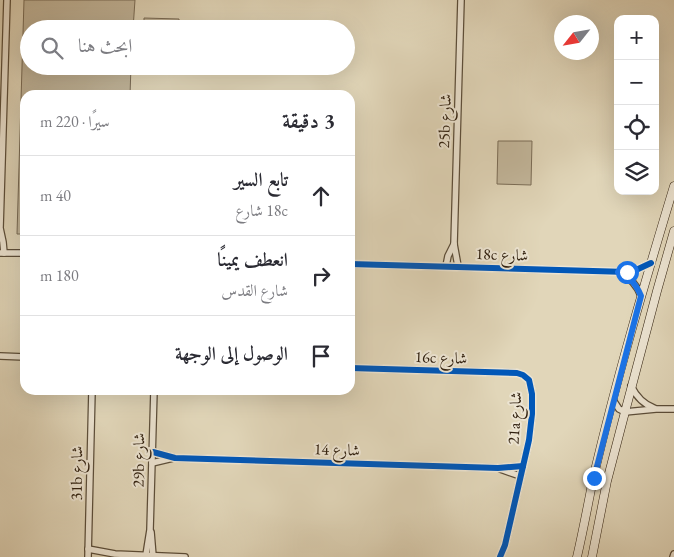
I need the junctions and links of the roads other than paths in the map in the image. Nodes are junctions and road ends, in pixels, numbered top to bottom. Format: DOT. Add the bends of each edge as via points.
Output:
graph roads {
  1 [pos="7,0"];
  2 [pos="462,0"];
  3 [pos="674,186"];
  4 [pos="0,228"];
  5 [pos="674,231"];
  6 [pos="454,244"];
  7 [pos="2,253"];
  8 [pos="20,253"];
  9 [pos="651,263"];
  10 [pos="355,264"];
  11 [pos="446,266"];
  12 [pos="458,266"];
  13 [pos="618,272"];
  14 [pos="641,296"];
  15 [pos="20,356"];
  16 [pos="0,357"];
  17 [pos="355,368"];
  18 [pos="529,380"];
  19 [pos="631,386"];
  20 [pos="92,395"];
  21 [pos="154,395"];
  22 [pos="613,400"];
  23 [pos="656,409"];
  24 [pos="674,409"];
  25 [pos="625,412"];
  26 [pos="153,452"];
  27 [pos="175,458"];
  28 [pos="152,462"];
  29 [pos="523,466"];
  30 [pos="498,468"];
  31 [pos="520,476"];
  32 [pos="150,530"];
  33 [pos="505,545"];
  34 [pos="88,549"];
  35 [pos="115,554"];
  36 [pos="146,555"];
  37 [pos="153,556"];
  38 [pos="88,557"];
  39 [pos="106,557"];
  40 [pos="185,557"];
  41 [pos="500,557"];
  42 [pos="506,557"];
  43 [pos="577,557"];
  44 [pos="592,557"];
  1 -- 4 [label="street"];
  2 -- 6 [label="street, 25b شارع"];
  3 -- 9 [label="main road"];
  4 -- 7 [label="street"];
  5 -- 19 [label="main road"];
  6 -- 11 [label="street, 25b شارع"];
  6 -- 12 [label="street, 25b شارع"];
  7 -- 8 [label="street"];
  9 -- 13 [label="street, 18c شارع" via="636,270"];
  9 -- 14 [label="main road"];
  10 -- 11 [label="street, 18c شارع"];
  11 -- 12 [label="street, 18c شارع"];
  12 -- 13 [label="street, 18c شارع"];
  13 -- 14 [label="street" via="633,281"];
  14 -- 22 [label="main road"];
  15 -- 16 [label="street"];
  17 -- 18 [label="street, 16c شارع" via="517,373"];
  18 -- 29 [label="street, 21a شارع" via="532,414"];
  19 -- 23 [label="street" via="643,402"];
  19 -- 25 [label="main road"];
  20 -- 34 [label="street, 31b شارع"];
  21 -- 26 [label="street, 29b شارع"];
  22 -- 25 [label="street"];
  22 -- 43 [label="main road"];
  23 -- 24 [label="street"];
  23 -- 25 [label="street"];
  25 -- 44 [label="main road"];
  26 -- 27 [label="street, شارع 14"];
  26 -- 28 [label="street, 29b شارع"];
  27 -- 28 [label="street, شارع 14"];
  27 -- 30 [label="street, شارع 14"];
  28 -- 32 [label="street, 29b شارع"];
  29 -- 30 [label="street, شارع 14"];
  29 -- 31 [label="street, 21a شارع"];
  30 -- 31 [label="street, شارع 14"];
  31 -- 33 [label="street, 21a شارع"];
  32 -- 36 [label="street, 29b شارع"];
  32 -- 37 [label="street, 29b شارع"];
  33 -- 41 [label="street, 21a شارع"];
  33 -- 42 [label="street, 21a شارع"];
  34 -- 35 [label="street"];
  34 -- 38 [label="street, 31b شارع"];
  35 -- 36 [label="street"];
  35 -- 39 [label="street"];
  36 -- 37 [label="street"];
  37 -- 40 [label="street"];
}
